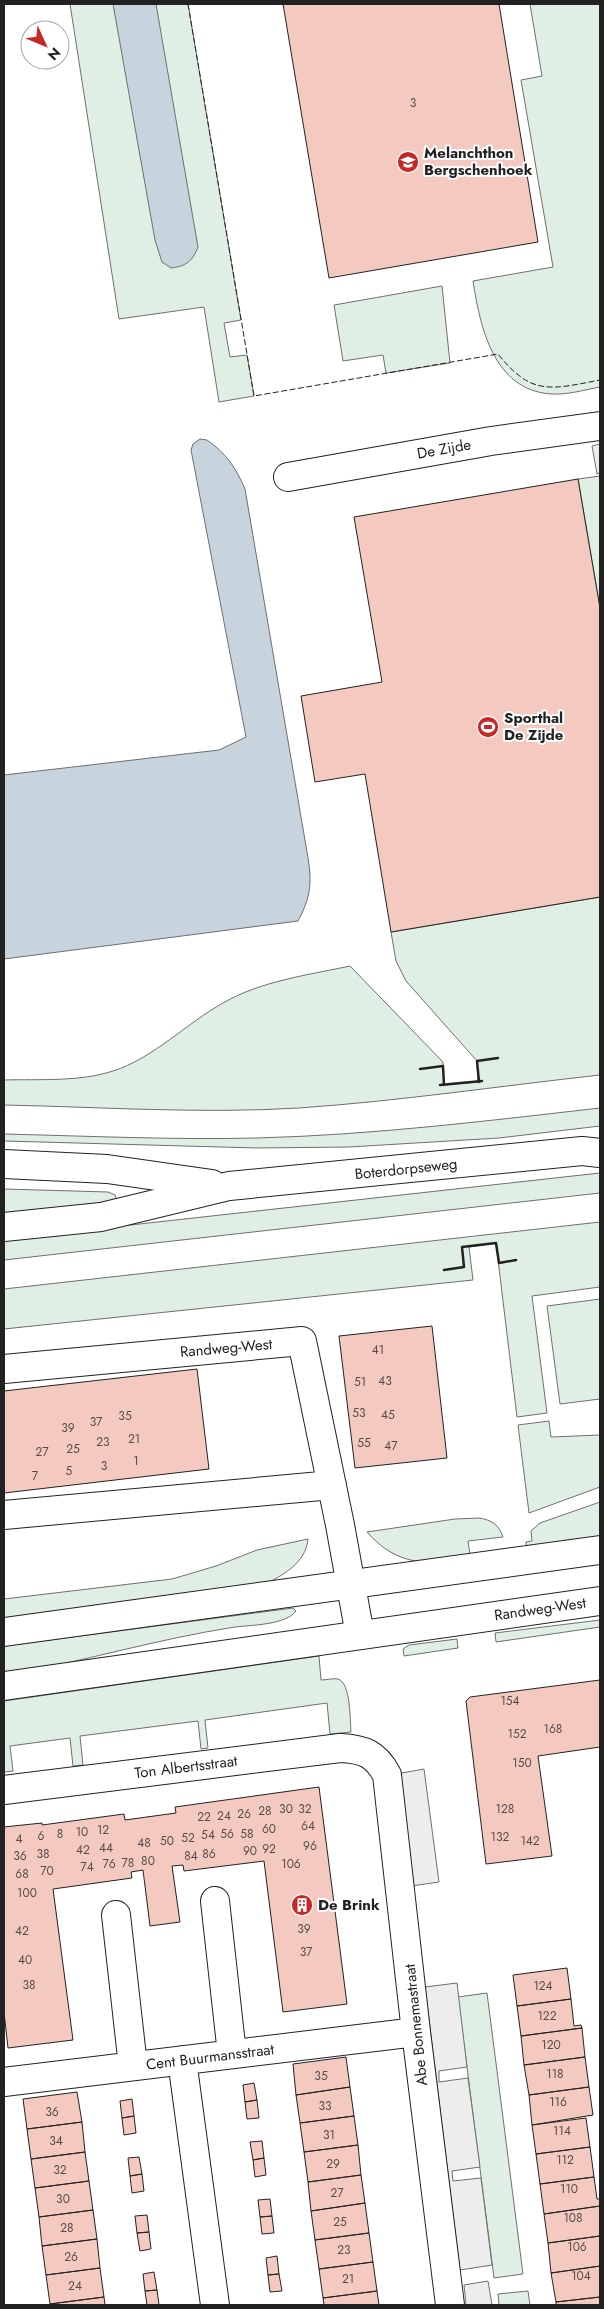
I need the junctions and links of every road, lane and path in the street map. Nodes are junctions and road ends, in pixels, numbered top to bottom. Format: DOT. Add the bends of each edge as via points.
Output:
graph roads {
  1 [pos="600,426"];
  2 [pos="288,477"];
  3 [pos="594,1150"];
  4 [pos="4,1164"];
  5 [pos="229,1186"];
  6 [pos="4,1227"];
  7 [pos="4,1369"];
  8 [pos="332,1485"];
  9 [pos="4,1515"];
  10 [pos="600,1550"];
  11 [pos="351,1586"];
  12 [pos="600,1600"];
  13 [pos="4,1632"];
  14 [pos="360,1635"];
  15 [pos="4,1686"];
  16 [pos="368,1753"];
  17 [pos="4,1790"];
  18 [pos="215,1901"];
  19 [pos="116,1915"];
  20 [pos="416,2032"];
  21 [pos="232,2054"];
  22 [pos="182,2060"];
  23 [pos="133,2066"];
  24 [pos="4,2082"];
  25 [pos="215,2305"];
  26 [pos="450,2305"];
  1 -- 2 [label="main road, De Zijde" via="491,441"];
  3 -- 5 [label="main road, Boterdorpseweg"];
  4 -- 5 [label="main road, Boterdorpseweg" via="107,1169"];
  5 -- 6 [label="main road, Boterdorpseweg" via="101,1217"];
  7 -- 8 [label="main road, Randweg-West" via="302,1341"];
  8 -- 9 [label="main road"];
  8 -- 11 [label="main road, Randweg-West"];
  10 -- 11 [label="main road"];
  11 -- 13 [label="main road"];
  11 -- 14 [label="main road, Randweg-West"];
  12 -- 14 [label="main road, Randweg-West"];
  14 -- 15 [label="main road, Randweg-West"];
  16 -- 17 [label="main road, Ton Albertsstraat" via="340,1748"];
  16 -- 20 [label="main road, Abe Bonnemastraat" via="380,1762 387,1776"];
  18 -- 21 [label="main road"];
  19 -- 23 [label="main road"];
  20 -- 21 [label="main road, Cent Buurmansstraat"];
  20 -- 26 [label="main road, Abe Bonnemastraat"];
  21 -- 22 [label="main road, Cent Buurmansstraat"];
  22 -- 23 [label="main road, Cent Buurmansstraat"];
  22 -- 25 [label="main road"];
  23 -- 24 [label="main road, Cent Buurmansstraat"];
}
